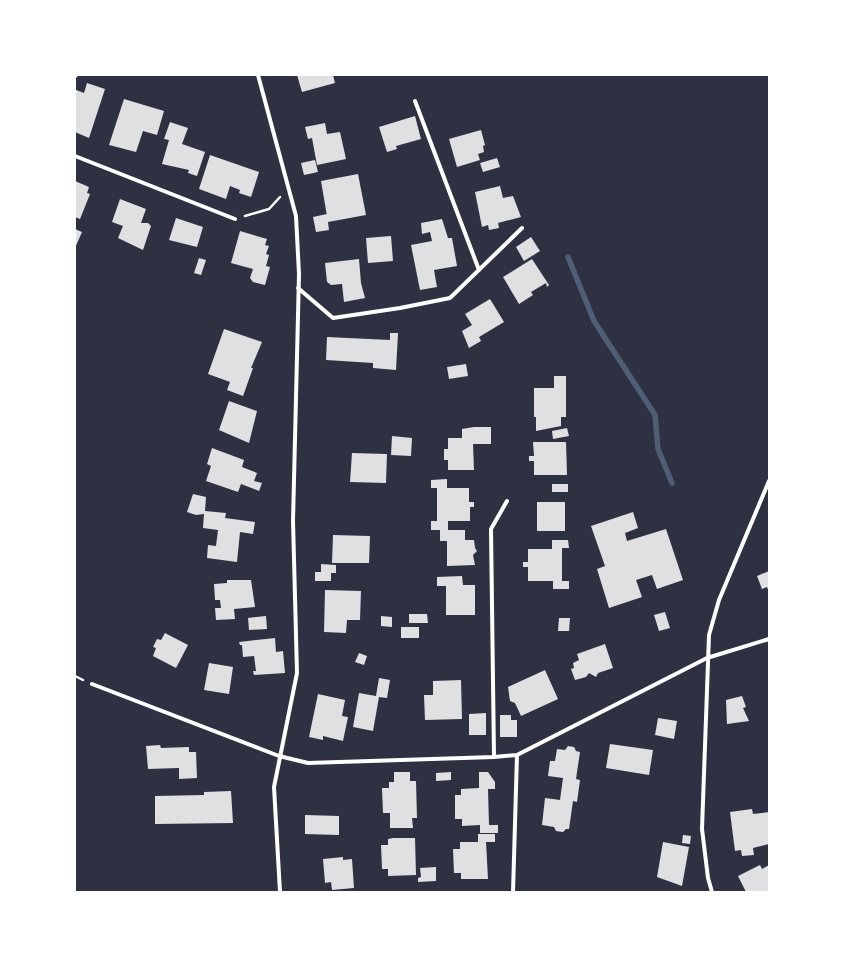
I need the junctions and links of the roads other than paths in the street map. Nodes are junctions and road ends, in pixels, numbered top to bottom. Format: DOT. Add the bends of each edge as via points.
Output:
graph roads {
  1 [pos="258,75"];
  2 [pos="415,100"];
  3 [pos="75,156"];
  4 [pos="235,220"];
  5 [pos="522,228"];
  6 [pos="479,270"];
  7 [pos="298,288"];
  8 [pos="769,480"];
  9 [pos="507,502"];
  10 [pos="769,639"];
  11 [pos="707,658"];
  12 [pos="92,684"];
  13 [pos="517,755"];
  14 [pos="279,756"];
  15 [pos="494,757"];
  16 [pos="280,892"];
  17 [pos="513,892"];
  18 [pos="712,892"];
  1 -- 7 [label="street" via="296,216"];
  2 -- 6 [label="street"];
  3 -- 4 [label="street"];
  5 -- 6 [label="street"];
  6 -- 7 [label="street" via="450,298 333,318"];
  7 -- 14 [label="street" via="293,521 297,674"];
  8 -- 11 [label="street" via="720,600 708,635"];
  9 -- 15 [label="street" via="491,529"];
  10 -- 11 [label="street"];
  11 -- 13 [label="street"];
  11 -- 18 [label="street" via="702,829"];
  12 -- 14 [label="street"];
  13 -- 15 [label="street"];
  13 -- 17 [label="street"];
  14 -- 15 [label="street" via="308,763"];
  14 -- 16 [label="street" via="274,787"];
}
